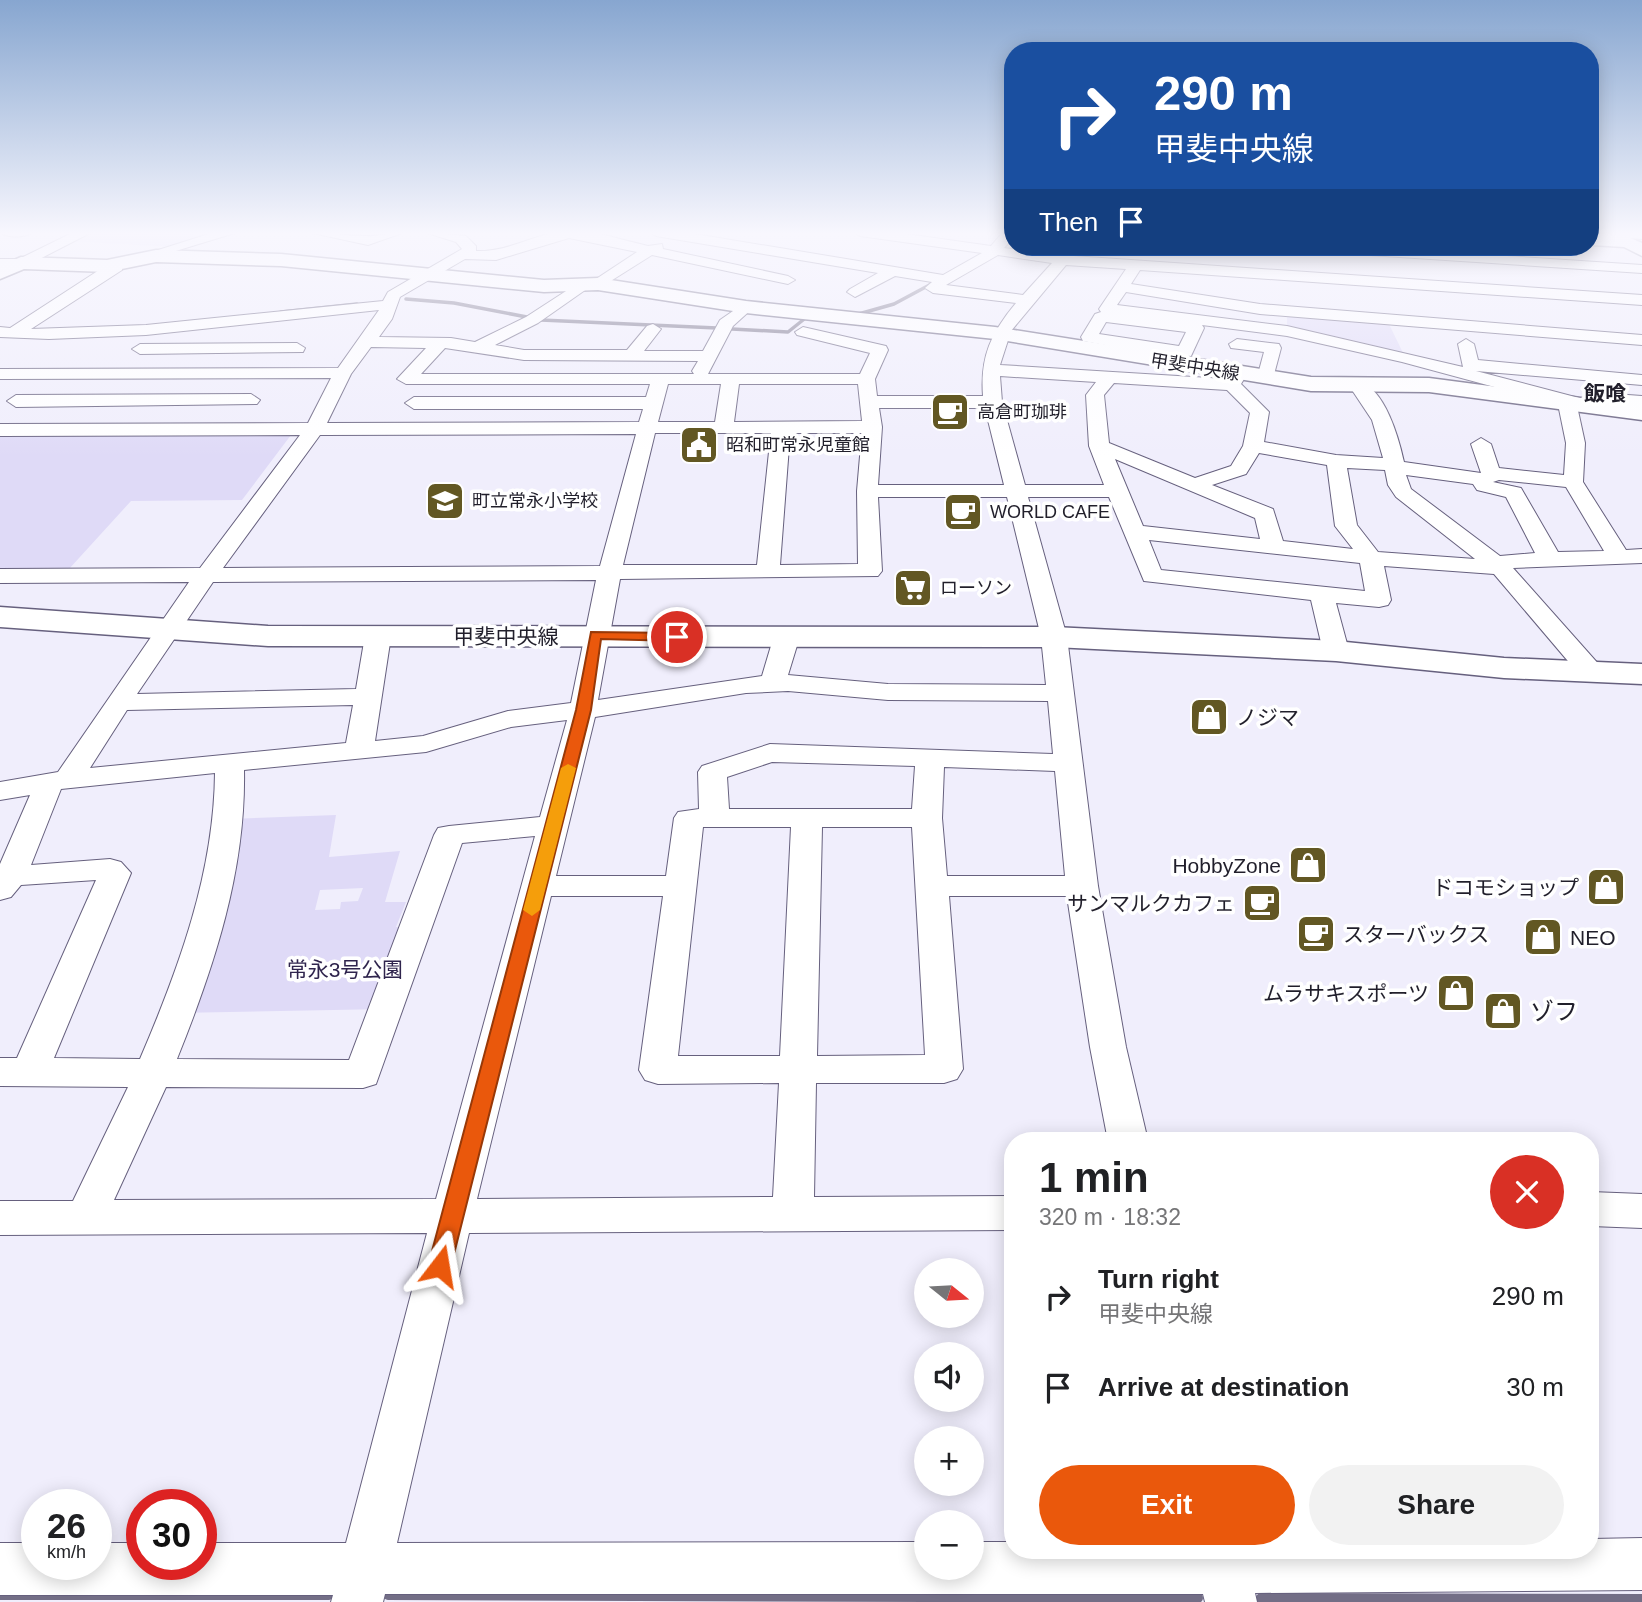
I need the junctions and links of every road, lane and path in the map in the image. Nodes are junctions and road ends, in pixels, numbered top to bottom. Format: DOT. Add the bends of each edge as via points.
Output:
graph roads {
  1 [pos="51,307"];
  2 [pos="332,307"];
  3 [pos="339,307"];
  4 [pos="387,307"];
  5 [pos="554,307"];
  6 [pos="746,307"];
  7 [pos="1023,307"];
  8 [pos="1108,307"];
  9 [pos="1251,307"];
  10 [pos="1307,307"];
  11 [pos="1344,307"];
  12 [pos="1381,307"];
  13 [pos="1396,307"];
  14 [pos="1443,307"];
  15 [pos="1621,307"];
  16 [pos="1308,313"];
  17 [pos="820,315"];
  18 [pos="1448,324"];
  19 [pos="653,329"];
  20 [pos="1541,331"];
  21 [pos="101,332"];
  22 [pos="9,334"];
  23 [pos="1001,334"];
  24 [pos="1395,337"];
  25 [pos="1642,337"];
  26 [pos="306,338"];
  27 [pos="1205,340"];
  28 [pos="1419,340"];
  29 [pos="365,342"];
  30 [pos="440,343"];
  31 [pos="480,346"];
  32 [pos="795,346"];
  33 [pos="1490,347"];
  34 [pos="1134,351"];
  35 [pos="1549,353"];
  36 [pos="631,356"];
  37 [pos="711,356"];
  38 [pos="69,357"];
  39 [pos="1405,357"];
  40 [pos="991,370"];
  41 [pos="275,373"];
  42 [pos="343,373"];
  43 [pos="0,374"];
  44 [pos="47,375"];
  45 [pos="1109,377"];
  46 [pos="696,378"];
  47 [pos="1615,378"];
  48 [pos="428,379"];
  49 [pos="731,379"];
  50 [pos="780,379"];
  51 [pos="800,379"];
  52 [pos="866,379"];
  53 [pos="1266,379"];
  54 [pos="1235,380"];
  55 [pos="1642,380"];
  56 [pos="1394,383"];
  57 [pos="1359,387"];
  58 [pos="251,400"];
  59 [pos="16,401"];
  60 [pos="993,401"];
  61 [pos="869,402"];
  62 [pos="414,403"];
  63 [pos="652,403"];
  64 [pos="1576,405"];
  65 [pos="1637,407"];
  66 [pos="0,413"];
  67 [pos="791,427"];
  68 [pos="872,427"];
  69 [pos="315,428"];
  70 [pos="399,428"];
  71 [pos="724,428"];
  72 [pos="226,429"];
  73 [pos="0,430"];
  74 [pos="1481,444"];
  75 [pos="1100,446"];
  76 [pos="1253,446"];
  77 [pos="1336,461"];
  78 [pos="1394,466"];
  79 [pos="1486,476"];
  80 [pos="1573,482"];
  81 [pos="1198,486"];
  82 [pos="867,491"];
  83 [pos="1016,491"];
  84 [pos="1117,491"];
  85 [pos="1134,532"];
  86 [pos="1273,545"];
  87 [pos="1370,556"];
  88 [pos="1631,556"];
  89 [pos="1550,559"];
  90 [pos="1502,568"];
  91 [pos="768,572"];
  92 [pos="609,574"];
  93 [pos="203,577"];
  94 [pos="3,579"];
  95 [pos="1322,594"];
  96 [pos="3,621"];
  97 [pos="165,631"];
  98 [pos="595,635"];
  99 [pos="377,636"];
  100 [pos="1054,637"];
  101 [pos="786,639"];
  102 [pos="1336,651"];
  103 [pos="1593,674"];
  104 [pos="1642,674"];
  105 [pos="773,683"];
  106 [pos="1060,693"];
  107 [pos="369,697"];
  108 [pos="119,702"];
  109 [pos="583,710"];
  110 [pos="359,751"];
  111 [pos="930,759"];
  112 [pos="229,761"];
  113 [pos="1068,763"];
  114 [pos="59,780"];
  115 [pos="0,791"];
  116 [pos="714,816"];
  117 [pos="807,817"];
  118 [pos="927,818"];
  119 [pos="554,825"];
  120 [pos="6,883"];
  121 [pos="538,886"];
  122 [pos="680,886"];
  123 [pos="932,886"];
  124 [pos="1082,886"];
  125 [pos="798,1070"];
  126 [pos="15,1072"];
  127 [pos="156,1072"];
  128 [pos="1126,1132"];
  129 [pos="1599,1209"];
  130 [pos="1642,1211"];
  131 [pos="1004,1213"];
  132 [pos="793,1214"];
  133 [pos="453,1215"];
  134 [pos="85,1217"];
  135 [pos="0,1218"];
  136 [pos="1642,1564"];
  137 [pos="0,1569"];
  138 [pos="1224,1574"];
  139 [pos="361,1586"];
  1 -- 22 [label="street"];
  2 -- 3 [label="street"];
  2 -- 21 [label="street" via="238,321"];
  2 -- 26 [label="street"];
  4 -- 29 [label="street" via="384,319"];
  5 -- 31 [label="street"];
  6 -- 17 [label="main road, 甲斐中央線"];
  6 -- 37 [label="street" via="726,323"];
  7 -- 23 [label="street"];
  8 -- 39 [label="street" via="1287,331"];
  9 -- 16 [label="street"];
  10 -- 16 [label="street"];
  11 -- 16 [label="street"];
  12 -- 24 [label="street"];
  13 -- 18 [label="street"];
  14 -- 18 [label="street"];
  15 -- 25 [label="street"];
  17 -- 23 [label="main road, 甲斐中央線"];
  17 -- 32 [label="street"];
  18 -- 20 [label="street"];
  19 -- 36 [label="street"];
  20 -- 25 [label="street"];
  20 -- 35 [label="street"];
  21 -- 22 [label="street"];
  21 -- 26 [label="street" via="80,349"];
  23 -- 34 [label="main road, 甲斐中央線"];
  23 -- 40 [label="street"];
  24 -- 28 [label="street"];
  24 -- 39 [label="street"];
  26 -- 41 [label="street"];
  27 -- 34 [label="street" via="1185,352"];
  27 -- 34 [label="street" via="1196,328 1101,317 1089,337"];
  27 -- 53 [label="street" via="1273,348"];
  29 -- 30 [label="street"];
  29 -- 42 [label="street"];
  30 -- 31 [label="street"];
  30 -- 48 [label="street" via="406,379"];
  31 -- 36 [label="street" via="524,355"];
  32 -- 50 [label="street"];
  32 -- 52 [label="street" via="880,350"];
  33 -- 47 [label="street" via="1460,344 1470,365"];
  34 -- 54 [label="main road, 甲斐中央線"];
  36 -- 37 [label="street"];
  37 -- 46 [label="street"];
  38 -- 44 [label="street"];
  39 -- 56 [label="street"];
  39 -- 64 [label="street"];
  40 -- 45 [label="street"];
  40 -- 60 [label="street"];
  41 -- 42 [label="street"];
  41 -- 44 [label="street"];
  41 -- 58 [label="street"];
  42 -- 69 [label="street"];
  43 -- 44 [label="street"];
  44 -- 59 [label="street"];
  45 -- 54 [label="street"];
  45 -- 75 [label="street" via="1095,395"];
  46 -- 49 [label="street"];
  46 -- 63 [label="street"];
  47 -- 55 [label="street"];
  47 -- 65 [label="street"];
  48 -- 62 [label="street"];
  48 -- 63 [label="street"];
  49 -- 50 [label="street"];
  49 -- 71 [label="street"];
  50 -- 51 [label="street"];
  51 -- 52 [label="street"];
  51 -- 67 [label="street"];
  52 -- 61 [label="street"];
  53 -- 54 [label="main road, 甲斐中央線"];
  53 -- 57 [label="main road, 甲斐中央線"];
  54 -- 76 [label="street" via="1260,412"];
  56 -- 57 [label="main road, 甲斐中央線"];
  56 -- 64 [label="main road, 甲斐中央線"];
  57 -- 78 [label="street" via="1385,427"];
  58 -- 59 [label="street"];
  58 -- 72 [label="street"];
  59 -- 66 [label="street"];
  60 -- 61 [label="street"];
  60 -- 83 [label="street"];
  61 -- 68 [label="street"];
  62 -- 63 [label="street"];
  62 -- 70 [label="street"];
  63 -- 70 [label="street"];
  63 -- 71 [label="street"];
  63 -- 92 [label="street"];
  64 -- 65 [label="main road, 甲斐中央線"];
  64 -- 80 [label="street" via="1578,455"];
  67 -- 68 [label="street"];
  67 -- 71 [label="street"];
  67 -- 91 [label="street"];
  68 -- 82 [label="street"];
  69 -- 70 [label="street"];
  69 -- 72 [label="street"];
  69 -- 93 [label="street"];
  72 -- 73 [label="street"];
  74 -- 79 [label="street"];
  75 -- 81 [label="street"];
  75 -- 84 [label="street"];
  76 -- 77 [label="street"];
  76 -- 81 [label="street" via="1239,470 1208,478"];
  77 -- 78 [label="street"];
  77 -- 87 [label="street" via="1346,526"];
  78 -- 79 [label="street"];
  78 -- 90 [label="street" via="1403,492"];
  79 -- 80 [label="street"];
  79 -- 89 [label="street" via="1484,486 1514,492"];
  80 -- 88 [label="street"];
  81 -- 86 [label="street" via="1265,514"];
  82 -- 83 [label="street"];
  82 -- 91 [label="street" via="870,571"];
  83 -- 84 [label="street"];
  83 -- 100 [label="street"];
  84 -- 85 [label="street"];
  85 -- 86 [label="street"];
  85 -- 95 [label="street" via="1152,576"];
  86 -- 87 [label="street"];
  87 -- 90 [label="street"];
  87 -- 95 [label="street" via="1379,600"];
  88 -- 89 [label="street"];
  89 -- 90 [label="street" via="1507,561"];
  90 -- 103 [label="street"];
  91 -- 92 [label="street"];
  92 -- 93 [label="street"];
  92 -- 98 [label="street"];
  93 -- 94 [label="street"];
  93 -- 97 [label="street"];
  95 -- 102 [label="street"];
  96 -- 97 [label="main road, 甲斐中央線"];
  97 -- 99 [label="main road, 甲斐中央線"];
  97 -- 108 [label="street"];
  98 -- 99 [label="main road, 甲斐中央線"];
  98 -- 101 [label="main road, 甲斐中央線"];
  98 -- 109 [label="street"];
  99 -- 107 [label="street"];
  100 -- 101 [label="main road, 甲斐中央線"];
  100 -- 102 [label="main road, 甲斐中央線"];
  100 -- 106 [label="street"];
  101 -- 105 [label="street"];
  102 -- 103 [label="main road, 甲斐中央線"];
  103 -- 104 [label="main road, 甲斐中央線"];
  105 -- 106 [label="street" via="888,692"];
  105 -- 109 [label="street"];
  106 -- 113 [label="street"];
  107 -- 108 [label="street"];
  107 -- 110 [label="street"];
  108 -- 114 [label="street"];
  109 -- 110 [label="street" via="508,719 426,744"];
  109 -- 119 [label="street"];
  110 -- 112 [label="street"];
  111 -- 113 [label="street"];
  111 -- 116 [label="street" via="770,753 712,772"];
  111 -- 118 [label="street"];
  112 -- 114 [label="street"];
  112 -- 127 [label="street" via="229,819 219,873 202,939"];
  113 -- 124 [label="street"];
  114 -- 115 [label="street"];
  114 -- 120 [label="street"];
  116 -- 117 [label="street"];
  116 -- 122 [label="street" via="689,818"];
  117 -- 118 [label="street"];
  117 -- 125 [label="street"];
  118 -- 123 [label="street"];
  119 -- 121 [label="street"];
  119 -- 127 [label="street" via="449,835 363,1074"];
  120 -- 126 [label="street" via="110,869 115,873"];
  121 -- 122 [label="street"];
  121 -- 133 [label="street"];
  122 -- 125 [label="street" via="658,1070"];
  123 -- 124 [label="street"];
  123 -- 125 [label="street" via="944,1069"];
  124 -- 128 [label="street"];
  125 -- 132 [label="street"];
  126 -- 127 [label="street"];
  127 -- 134 [label="street"];
  129 -- 130 [label="street"];
  131 -- 132 [label="street"];
  132 -- 133 [label="street"];
  133 -- 134 [label="street"];
  133 -- 139 [label="street"];
  134 -- 135 [label="street"];
  136 -- 138 [label="street"];
  137 -- 139 [label="street"];
  138 -- 139 [label="street"];
}
